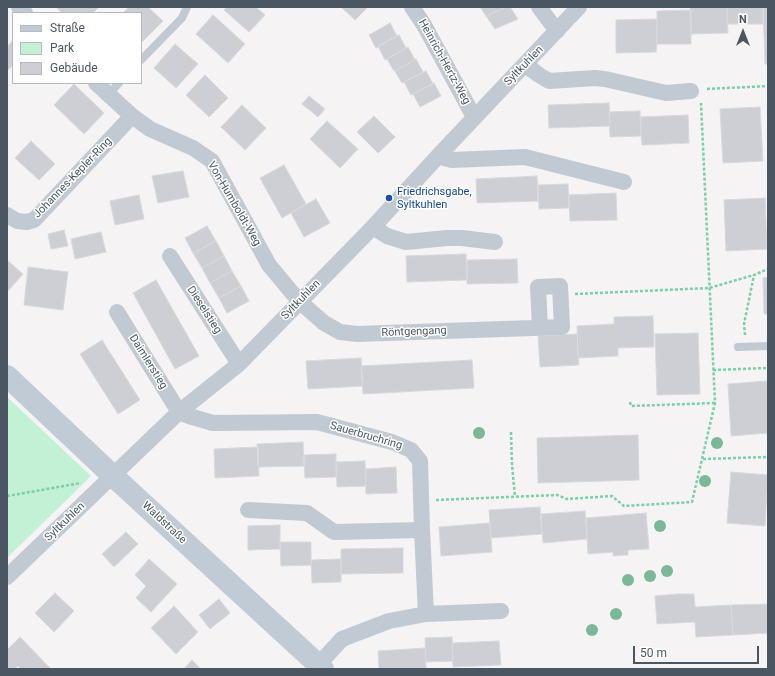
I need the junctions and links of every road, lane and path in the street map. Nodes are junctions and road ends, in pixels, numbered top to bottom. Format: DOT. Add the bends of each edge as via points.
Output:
graph roads {
  1 [pos="9,7"];
  2 [pos="187,7"];
  3 [pos="412,7"];
  4 [pos="539,7"];
  5 [pos="579,7"];
  6 [pos="7,9"];
  7 [pos="556,31"];
  8 [pos="142,59"];
  9 [pos="528,62"];
  10 [pos="97,84"];
  11 [pos="118,84"];
  12 [pos="768,86"];
  13 [pos="720,88"];
  14 [pos="696,94"];
  15 [pos="108,95"];
  16 [pos="132,116"];
  17 [pos="474,117"];
  18 [pos="440,154"];
  19 [pos="624,182"];
  20 [pos="7,215"];
  21 [pos="373,227"];
  22 [pos="495,242"];
  23 [pos="170,256"];
  24 [pos="768,269"];
  25 [pos="754,275"];
  26 [pos="709,288"];
  27 [pos="561,294"];
  28 [pos="300,301"];
  29 [pos="117,312"];
  30 [pos="540,327"];
  31 [pos="768,346"];
  32 [pos="742,347"];
  33 [pos="239,364"];
  34 [pos="768,368"];
  35 [pos="713,370"];
  36 [pos="7,376"];
  37 [pos="630,402"];
  38 [pos="715,404"];
  39 [pos="179,412"];
  40 [pos="511,432"];
  41 [pos="768,457"];
  42 [pos="703,459"];
  43 [pos="111,478"];
  44 [pos="7,496"];
  45 [pos="515,497"];
  46 [pos="421,501"];
  47 [pos="248,510"];
  48 [pos="422,530"];
  49 [pos="7,577"];
  50 [pos="501,611"];
  51 [pos="426,614"];
  52 [pos="321,667"];
  1 -- 6 [label="street"];
  2 -- 8 [label="lane" via="182,18"];
  3 -- 17 [label="street, Heinrich-Hertz-Weg"];
  4 -- 7 [label="street"];
  5 -- 7 [label="street, Syltkuhlen"];
  7 -- 9 [label="street, Syltkuhlen"];
  9 -- 14 [label="street" via="532,69 549,81 595,78 666,93"];
  9 -- 17 [label="street, Syltkuhlen"];
  10 -- 15 [label="street, Von-Humboldt-Weg"];
  11 -- 15 [label="lane"];
  12 -- 13 [label="path"];
  14 -- 26 [label="path"];
  15 -- 16 [label="street, Von-Humboldt-Weg"];
  16 -- 20 [label="street, Johannes-Kepler-Ring" via="34,220 17,221"];
  16 -- 28 [label="street, Von-Humboldt-Weg" via="150,129 193,148 212,161 269,265"];
  17 -- 18 [label="street, Syltkuhlen"];
  18 -- 19 [label="street" via="452,160 525,157"];
  18 -- 21 [label="street, Syltkuhlen"];
  21 -- 22 [label="street" via="387,236 406,242 447,238"];
  21 -- 28 [label="street, Syltkuhlen"];
  23 -- 33 [label="street, Dieselstieg"];
  24 -- 25 [label="path"];
  25 -- 26 [label="path"];
  25 -- 32 [label="path"];
  26 -- 27 [label="path"];
  26 -- 35 [label="path"];
  27 -- 30 [label="street, Röntgengang" via="562,327"];
  27 -- 30 [label="street" via="560,286 538,287"];
  28 -- 30 [label="street, Röntgengang" via="324,323 340,332 357,334"];
  28 -- 33 [label="street, Syltkuhlen"];
  29 -- 39 [label="street, Daimlerstieg"];
  31 -- 32 [label="lane"];
  33 -- 39 [label="street, Syltkuhlen"];
  34 -- 35 [label="path"];
  35 -- 38 [label="path"];
  36 -- 43 [label="street, Waldstraße"];
  37 -- 38 [label="path" via="631,406"];
  38 -- 42 [label="path"];
  39 -- 43 [label="street, Syltkuhlen"];
  39 -- 46 [label="street, Sauerbruchring" via="213,423 317,422 392,442 411,450 420,460"];
  40 -- 45 [label="path"];
  41 -- 42 [label="path"];
  42 -- 45 [label="path" via="692,502 624,506 612,496 567,499 557,495"];
  43 -- 44 [label="path"];
  43 -- 49 [label="street, Syltkuhlen"];
  43 -- 52 [label="street, Waldstraße"];
  45 -- 46 [label="path"];
  46 -- 48 [label="street, Sauerbruchring"];
  47 -- 48 [label="street" via="307,512 334,532"];
  48 -- 51 [label="street, Sauerbruchring"];
  50 -- 51 [label="street"];
  51 -- 52 [label="street" via="389,621 342,639"];
}
